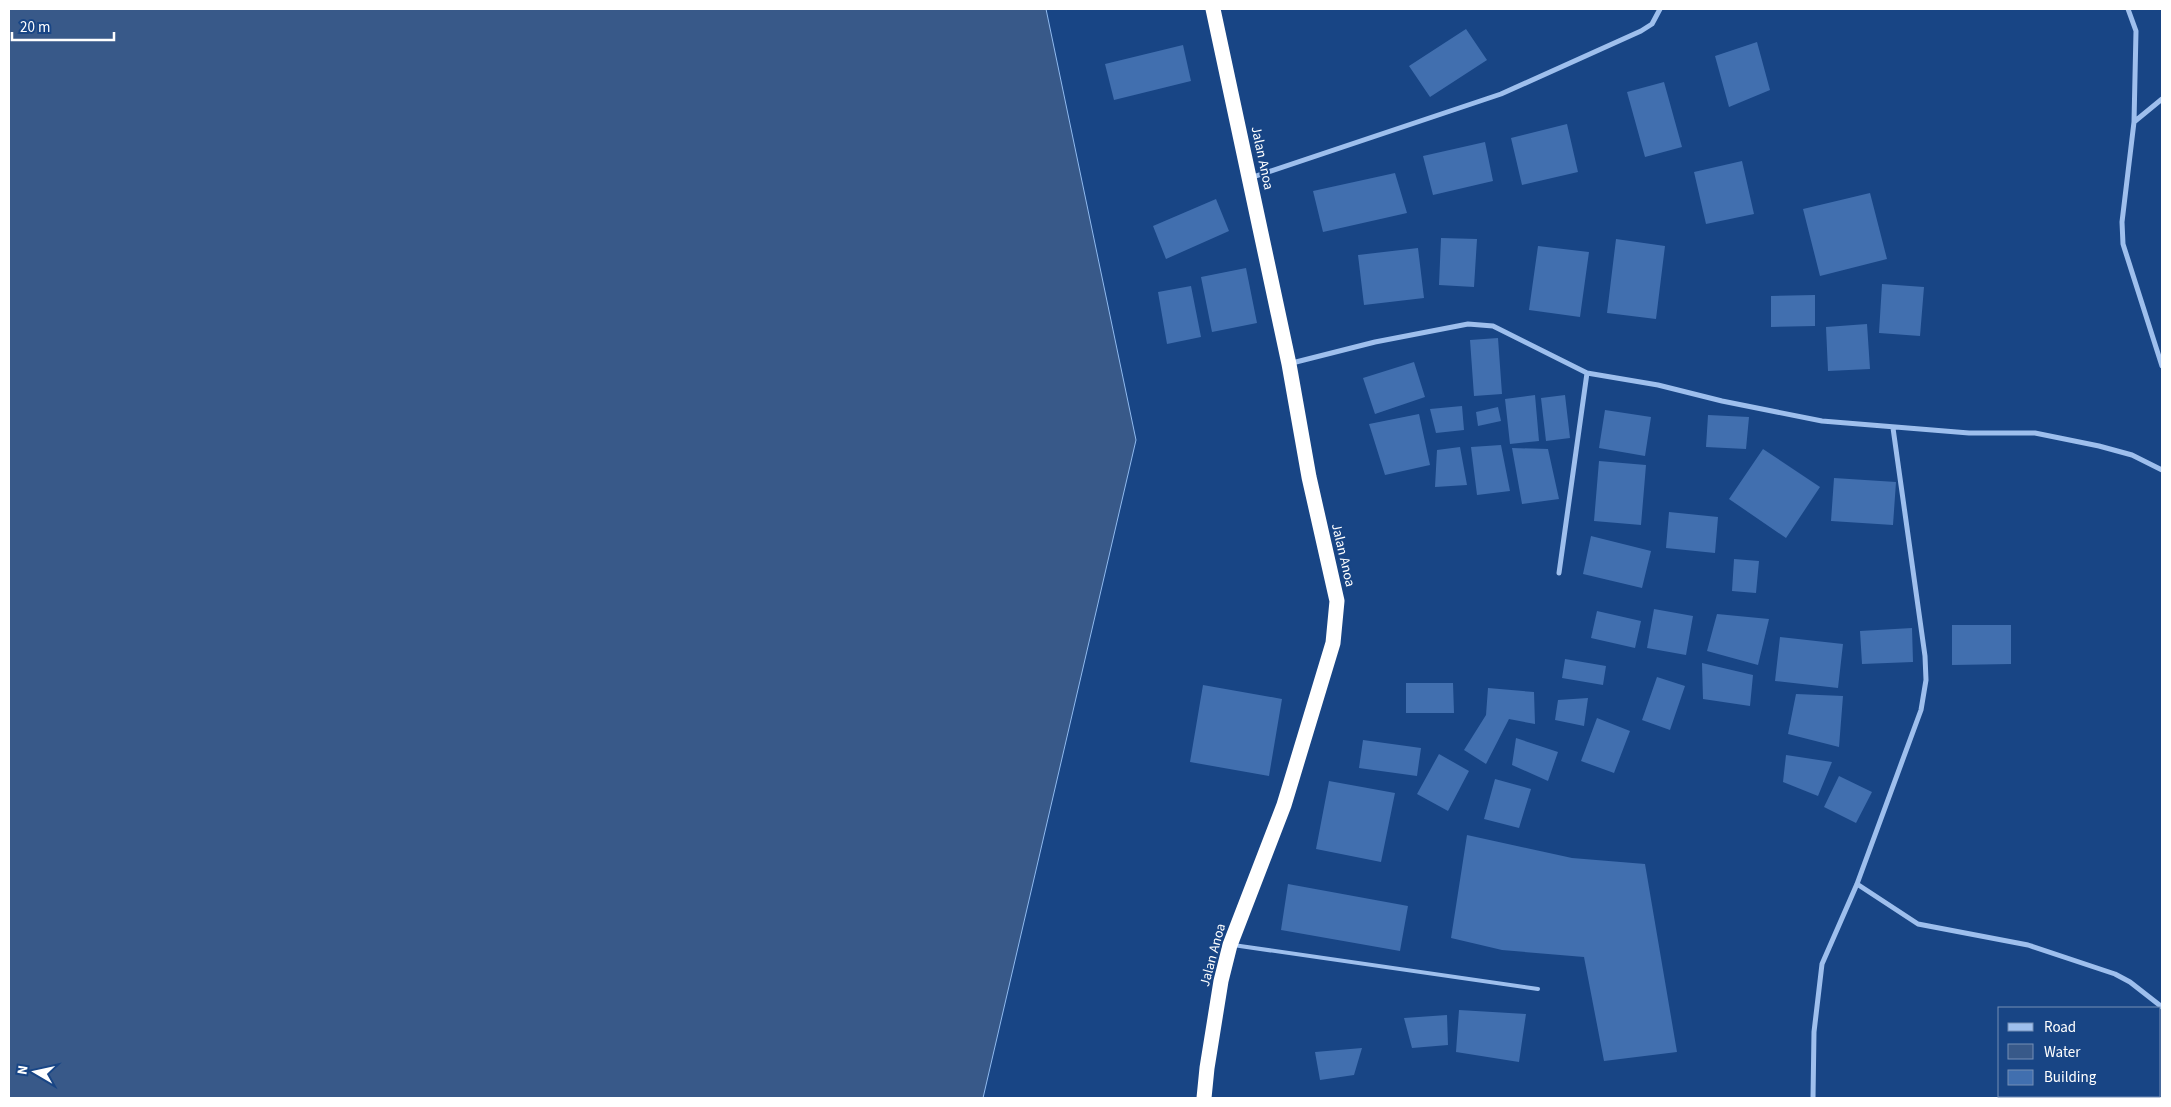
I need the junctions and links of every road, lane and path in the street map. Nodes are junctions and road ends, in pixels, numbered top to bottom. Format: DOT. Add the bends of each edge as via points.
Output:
graph roads {
  1 [pos="1213,9"];
  2 [pos="1660,9"];
  3 [pos="2128,9"];
  4 [pos="2162,99"];
  5 [pos="2134,122"];
  6 [pos="1249,178"];
  7 [pos="1289,364"];
  8 [pos="2162,366"];
  9 [pos="1587,373"];
  10 [pos="1893,428"];
  11 [pos="2162,470"];
  12 [pos="1559,573"];
  13 [pos="1856,884"];
  14 [pos="1230,944"];
  15 [pos="1538,989"];
  16 [pos="2162,1007"];
  17 [pos="1204,1098"];
  18 [pos="1813,1098"];
  1 -- 6 [label="highway, Jalan Anoa"];
  2 -- 6 [label="street" via="1652,24 1641,31 1501,94"];
  3 -- 5 [label="street" via="2136,31"];
  4 -- 5 [label="street"];
  5 -- 8 [label="street" via="2122,222 2123,244"];
  6 -- 7 [label="highway, Jalan Anoa"];
  7 -- 9 [label="street" via="1375,342 1468,324 1493,326"];
  7 -- 14 [label="highway, Jalan Anoa" via="1309,477 1337,601 1334,643 1284,805"];
  9 -- 10 [label="street" via="1822,421"];
  9 -- 12 [label="street"];
  10 -- 11 [label="street" via="2035,434 2132,455"];
  10 -- 13 [label="street" via="1926,680 1921,710"];
  13 -- 16 [label="street" via="1918,924 2028,945 2115,974"];
  13 -- 18 [label="street" via="1822,964 1814,1032"];
  14 -- 15 [label="lane"];
  14 -- 17 [label="highway, Jalan Anoa" via="1221,981"];
}
